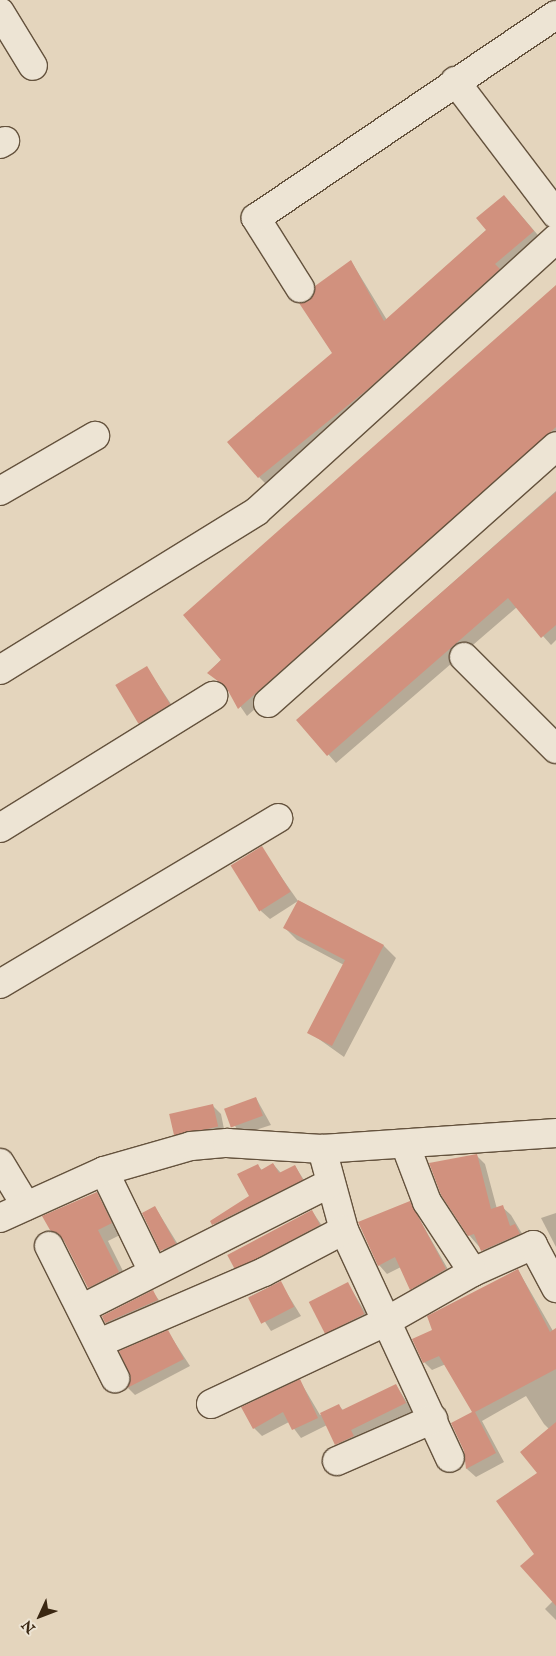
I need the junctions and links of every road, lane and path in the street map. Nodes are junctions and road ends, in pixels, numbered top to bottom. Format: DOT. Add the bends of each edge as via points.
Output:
graph roads {
  1 [pos="0,12"];
  2 [pos="556,15"];
  3 [pos="33,66"];
  4 [pos="455,81"];
  5 [pos="556,214"];
  6 [pos="556,239"];
  7 [pos="300,288"];
  8 [pos="95,436"];
  9 [pos="556,446"];
  10 [pos="0,491"];
  11 [pos="464,657"];
  12 [pos="0,670"];
  13 [pos="213,696"];
  14 [pos="268,703"];
  15 [pos="556,750"];
  16 [pos="278,818"];
  17 [pos="0,828"];
  18 [pos="0,984"];
  19 [pos="556,1133"];
  20 [pos="405,1144"];
  21 [pos="322,1149"];
  22 [pos="0,1163"];
  23 [pos="104,1171"];
  24 [pos="329,1184"];
  25 [pos="26,1206"];
  26 [pos="0,1218"];
  27 [pos="344,1230"];
  28 [pos="49,1246"];
  29 [pos="152,1270"];
  30 [pos="473,1272"];
  31 [pos="556,1288"];
  32 [pos="83,1308"];
  33 [pos="385,1322"];
  34 [pos="99,1343"];
  35 [pos="114,1378"];
  36 [pos="211,1404"];
  37 [pos="433,1419"];
  38 [pos="450,1458"];
  39 [pos="337,1462"];
  1 -- 3 [label="street"];
  2 -- 4 [label="street"];
  4 -- 5 [label="street"];
  4 -- 7 [label="street" via="256,218"];
  6 -- 12 [label="street" via="257,511 160,575"];
  8 -- 10 [label="street"];
  9 -- 14 [label="street"];
  11 -- 15 [label="street"];
  13 -- 17 [label="street"];
  16 -- 18 [label="street"];
  19 -- 20 [label="street"];
  20 -- 21 [label="street"];
  20 -- 30 [label="street" via="427,1202"];
  21 -- 23 [label="street" via="227,1143 191,1146"];
  21 -- 24 [label="street"];
  22 -- 25 [label="street"];
  23 -- 25 [label="street"];
  23 -- 29 [label="street"];
  24 -- 27 [label="street"];
  24 -- 29 [label="street"];
  25 -- 26 [label="street"];
  27 -- 33 [label="street"];
  27 -- 34 [label="street" via="264,1272"];
  28 -- 32 [label="street"];
  29 -- 32 [label="street"];
  30 -- 31 [label="street" via="533,1245"];
  30 -- 33 [label="street"];
  32 -- 34 [label="street"];
  33 -- 36 [label="street"];
  33 -- 37 [label="street"];
  34 -- 35 [label="street"];
  37 -- 38 [label="street"];
  37 -- 39 [label="street"];
}
